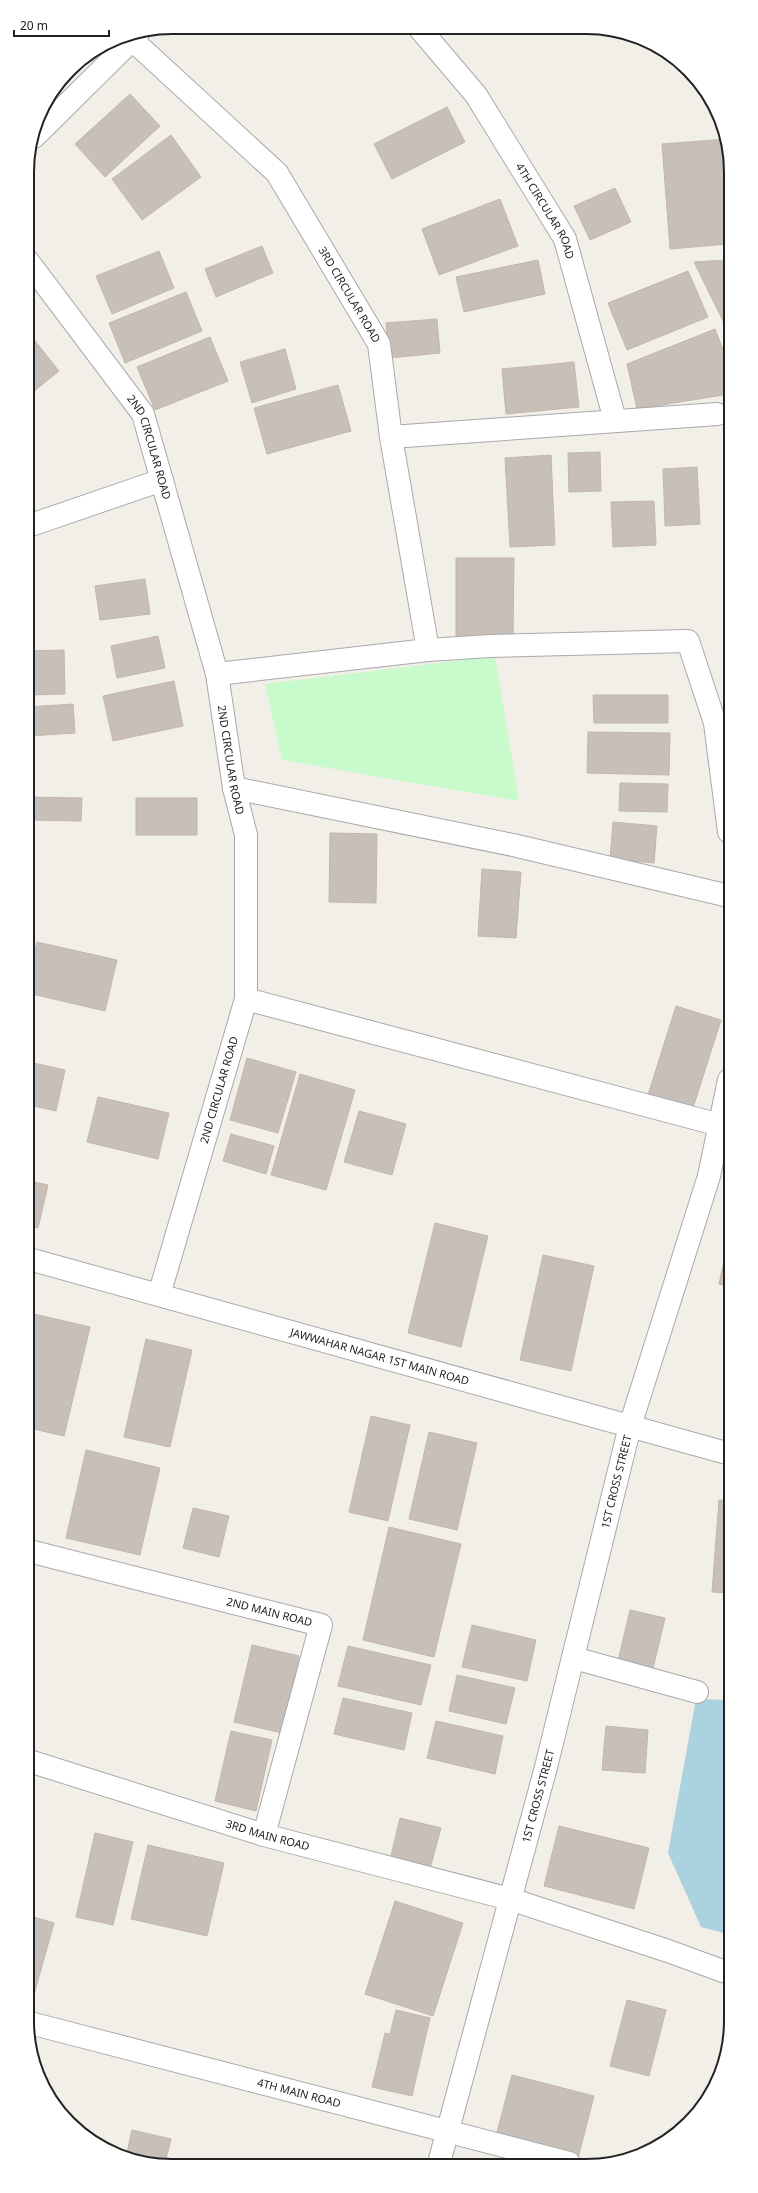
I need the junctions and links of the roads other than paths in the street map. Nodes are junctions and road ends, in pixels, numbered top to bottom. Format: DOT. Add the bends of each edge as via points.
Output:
graph roads {
  1 [pos="424,34"];
  2 [pos="136,39"];
  3 [pos="128,41"];
  4 [pos="41,130"];
  5 [pos="34,268"];
  6 [pos="717,414"];
  7 [pos="615,420"];
  8 [pos="391,437"];
  9 [pos="162,480"];
  10 [pos="34,524"];
  11 [pos="428,650"];
  12 [pos="217,674"];
  13 [pos="234,788"];
  14 [pos="724,793"];
  15 [pos="724,895"];
  16 [pos="246,999"];
  17 [pos="724,1105"];
  18 [pos="720,1125"];
  19 [pos="34,1260"];
  20 [pos="159,1295"];
  21 [pos="630,1426"];
  22 [pos="724,1452"];
  23 [pos="34,1552"];
  24 [pos="574,1658"];
  25 [pos="698,1692"];
  26 [pos="34,1762"];
  27 [pos="264,1835"];
  28 [pos="510,1899"];
  29 [pos="724,1971"];
  30 [pos="34,2024"];
  31 [pos="446,2132"];
  32 [pos="439,2159"];
  33 [pos="553,2159"];
  1 -- 7 [label="street, 4TH CIRCULAR ROAD" via="476,95 565,239"];
  2 -- 8 [label="street, 3RD CIRCULAR ROAD" via="277,173 379,344"];
  3 -- 4 [label="street"];
  5 -- 9 [label="street, 2ND CIRCULAR ROAD" via="143,414"];
  6 -- 7 [label="street"];
  7 -- 8 [label="street"];
  8 -- 11 [label="street, 3RD CIRCULAR ROAD"];
  9 -- 10 [label="street"];
  9 -- 12 [label="street, 2ND CIRCULAR ROAD"];
  11 -- 12 [label="street"];
  11 -- 14 [label="street" via="688,641 715,723"];
  12 -- 13 [label="street, 2ND CIRCULAR ROAD"];
  13 -- 15 [label="street" via="513,845"];
  13 -- 16 [label="street, 2ND CIRCULAR ROAD" via="246,835"];
  16 -- 18 [label="street"];
  16 -- 20 [label="street, 2ND CIRCULAR ROAD"];
  17 -- 18 [label="street, 1ST CROSS STREET"];
  18 -- 21 [label="street, 1ST CROSS STREET" via="709,1176"];
  19 -- 20 [label="street, JAWWAHAR NAGAR 1ST MAIN ROAD"];
  20 -- 21 [label="street, JAWWAHAR NAGAR 1ST MAIN ROAD"];
  21 -- 22 [label="street, JAWWAHAR NAGAR 1ST MAIN ROAD"];
  21 -- 24 [label="street, 1ST CROSS STREET"];
  23 -- 27 [label="street, 2ND MAIN ROAD" via="321,1625"];
  24 -- 25 [label="street"];
  24 -- 28 [label="street, 1ST CROSS STREET"];
  26 -- 27 [label="street, 3RD MAIN ROAD"];
  27 -- 28 [label="street, 3RD MAIN ROAD"];
  28 -- 29 [label="street, 3RD MAIN ROAD"];
  28 -- 31 [label="street, 1ST CROSS STREET"];
  30 -- 31 [label="street, 4TH MAIN ROAD"];
  31 -- 32 [label="street, 1ST CROSS STREET"];
  31 -- 33 [label="street, 4TH MAIN ROAD"];
}
